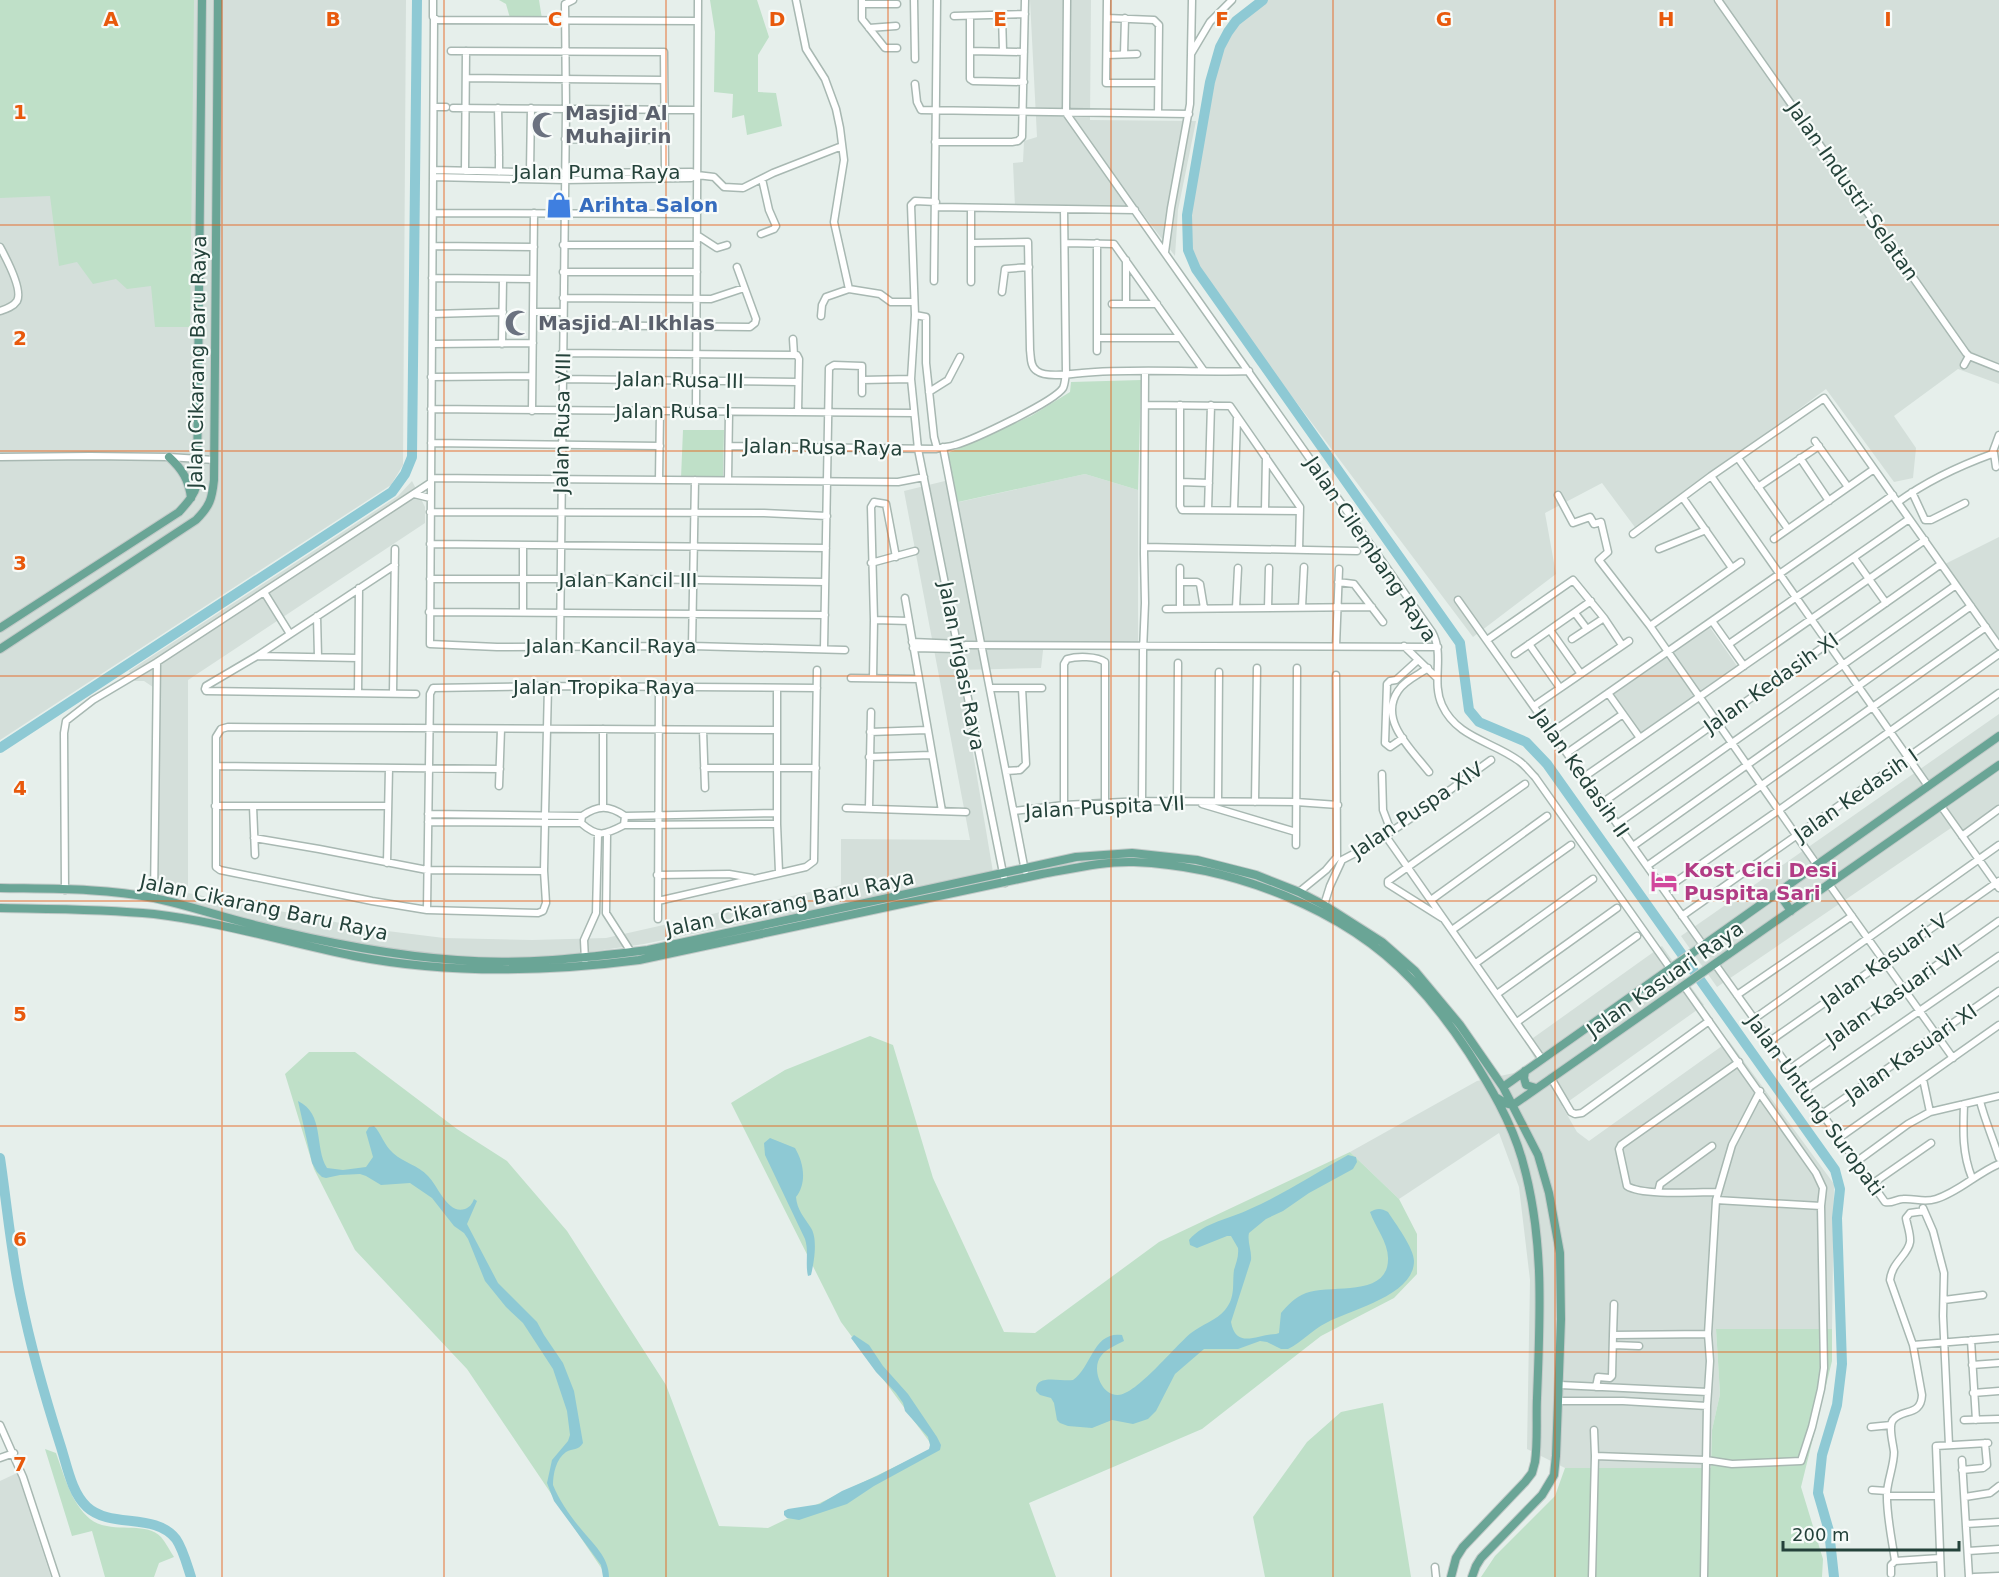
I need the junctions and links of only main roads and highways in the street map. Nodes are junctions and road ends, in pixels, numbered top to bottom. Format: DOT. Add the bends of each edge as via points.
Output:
graph roads {
  1 [pos="202,0"];
  2 [pos="218,0"];
  3 [pos="169,458"];
  4 [pos="191,499"];
  5 [pos="0,628"];
  6 [pos="0,649"];
  7 [pos="1999,736"];
  8 [pos="1999,765"];
  9 [pos="1042,864"];
  10 [pos="1042,874"];
  11 [pos="0,888"];
  12 [pos="1778,892"];
  13 [pos="0,908"];
  14 [pos="1791,911"];
  15 [pos="619,958"];
  16 [pos="585,962"];
  17 [pos="1525,1071"];
  18 [pos="1503,1087"];
  19 [pos="1536,1089"];
  20 [pos="1495,1095"];
  21 [pos="1513,1105"];
  22 [pos="1451,1577"];
  23 [pos="1472,1577"];
  1 -- 4 [label="main road, Jalan Cikarang Baru Raya" via="197,484"];
  2 -- 6 [label="main road, Jalan Cikarang Baru Raya" via="214,460 208,508 196,520"];
  3 -- 4 [label="main road" via="185,475"];
  4 -- 5 [label="main road, Jalan Cikarang Baru Raya" via="179,512"];
  7 -- 12 [label="main road"];
  8 -- 14 [label="main road, Jalan Kasuari Raya"];
  9 -- 10 [label="main road"];
  9 -- 15 [label="main road, Jalan Cikarang Baru Raya" via="631,952"];
  9 -- 18 [label="main road, Jalan Cikarang Baru Raya" via="1132,853 1197,860 1256,875 1299,892 1382,942 1416,971"];
  10 -- 15 [label="main road, Jalan Cikarang Baru Raya" via="690,949"];
  10 -- 20 [label="main road, Jalan Cikarang Baru Raya" via="1132,862 1196,868 1248,882 1332,918 1412,979 1455,1031"];
  11 -- 16 [label="main road, Jalan Cikarang Baru Raya" via="154,898 285,932 397,953 456,960"];
  12 -- 14 [label="main road"];
  12 -- 17 [label="main road"];
  13 -- 16 [label="main road, Jalan Cikarang Baru Raya" via="154,914 411,964 522,969"];
  14 -- 19 [label="main road, Jalan Kasuari Raya"];
  15 -- 16 [label="main road, Jalan Cikarang Baru Raya"];
  17 -- 18 [label="main road"];
  17 -- 19 [label="main road" via="1526,1085"];
  18 -- 21 [label="main road, Jalan Cikarang Baru Raya"];
  19 -- 21 [label="main road, Jalan Kasuari Raya"];
  20 -- 21 [label="main road"];
  20 -- 22 [label="main road, Jalan Cikarang Baru Raya" via="1522,1157 1536,1221 1541,1320 1536,1451 1532,1473 1463,1547"];
  21 -- 23 [label="main road, Jalan Cikarang Baru Raya" via="1538,1155 1560,1254 1560,1385 1554,1475 1542,1495 1481,1558"];
}
